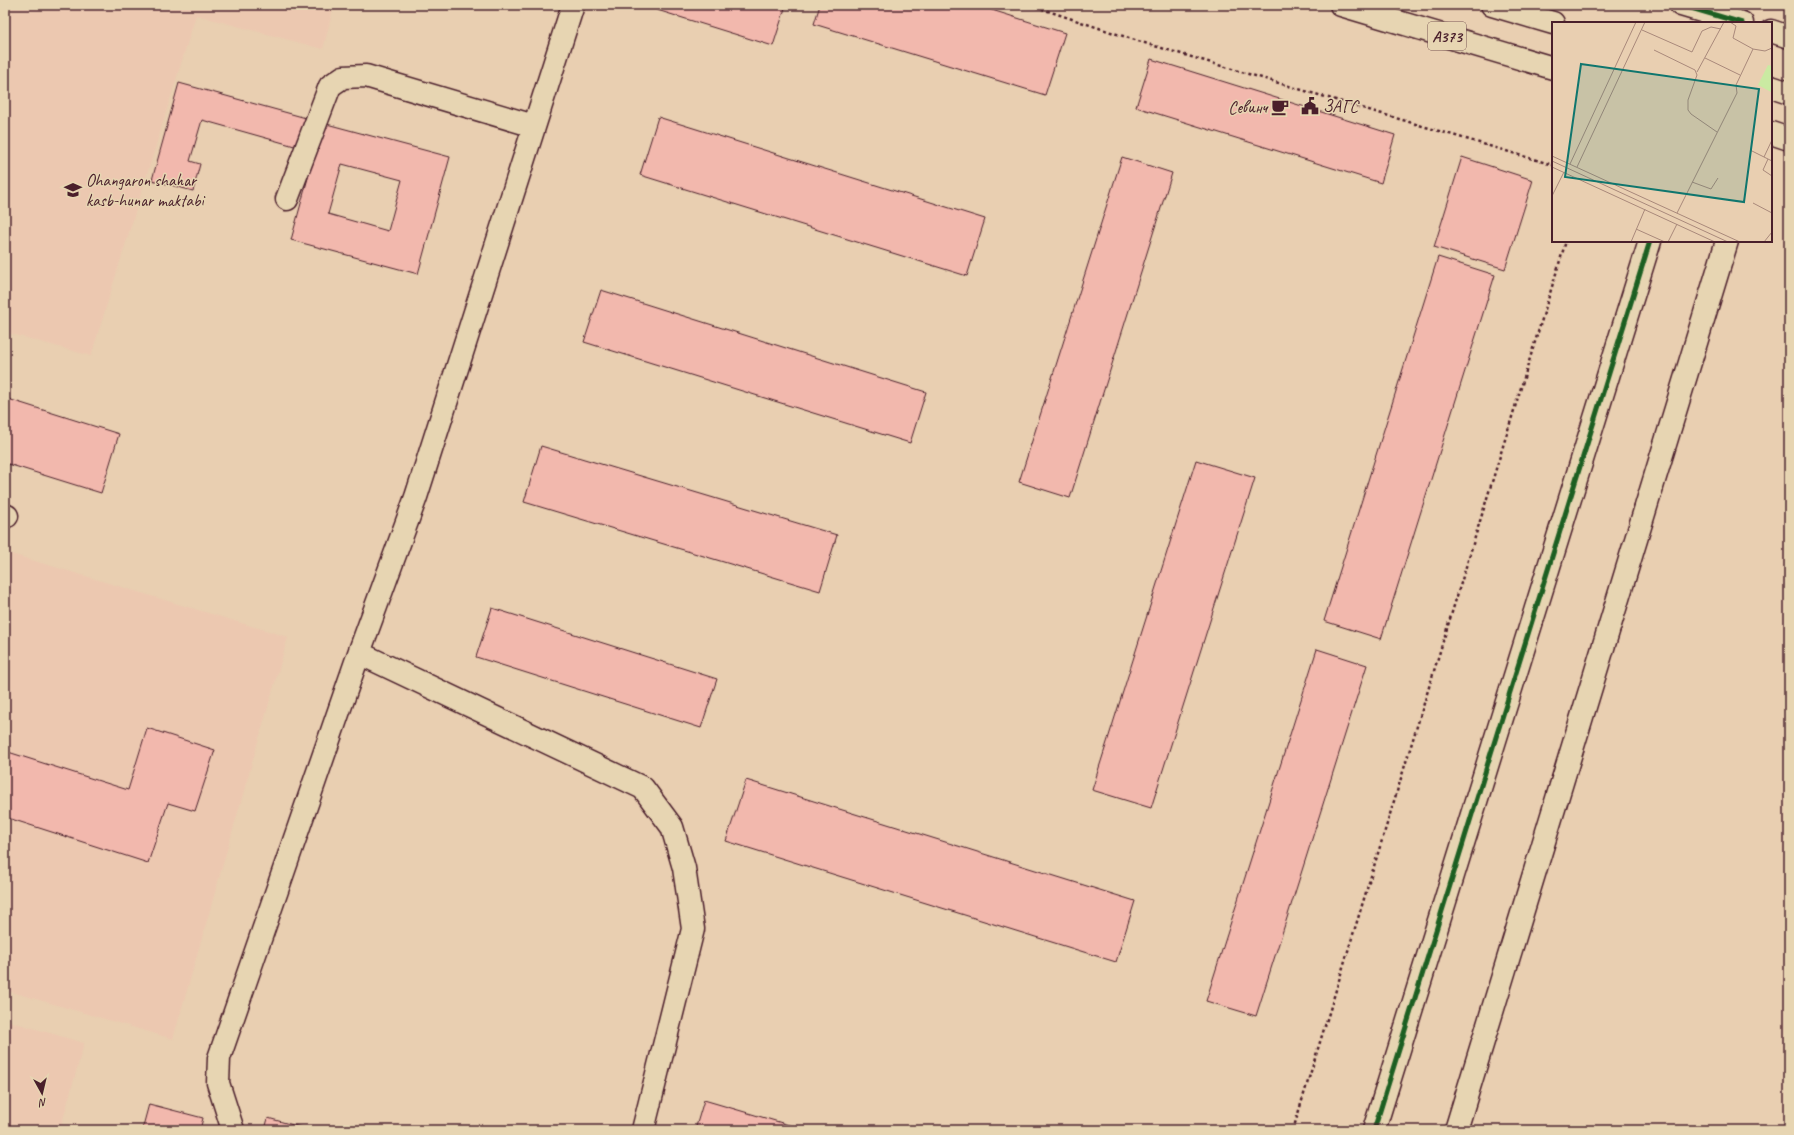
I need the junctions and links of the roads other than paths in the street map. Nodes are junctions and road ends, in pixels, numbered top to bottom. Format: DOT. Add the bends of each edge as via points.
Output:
graph roads {
  1 [pos="573,5"];
  2 [pos="1341,5"];
  3 [pos="1492,5"];
  4 [pos="1681,5"];
  5 [pos="1739,22"];
  6 [pos="1552,23"];
  7 [pos="1772,32"];
  8 [pos="1789,37"];
  9 [pos="1552,68"];
  10 [pos="1772,87"];
  11 [pos="1789,93"];
  12 [pos="534,126"];
  13 [pos="1772,134"];
  14 [pos="1789,139"];
  15 [pos="287,199"];
  16 [pos="1650,242"];
  17 [pos="1727,242"];
  18 [pos="359,653"];
  19 [pos="233,1130"];
  20 [pos="644,1130"];
  21 [pos="1374,1130"];
  22 [pos="1456,1130"];
  1 -- 12 [label="main road"];
  2 -- 9 [label="main road, A373"];
  3 -- 6 [label="main road"];
  4 -- 5 [label="main road"];
  7 -- 8 [label="main road"];
  10 -- 11 [label="main road"];
  12 -- 15 [label="main road" via="366,76 343,77 330,86"];
  12 -- 18 [label="main road" via="416,497"];
  13 -- 14 [label="main road"];
  16 -- 21 [label="main road"];
  17 -- 22 [label="main road"];
  18 -- 19 [label="main road" via="219,1058 218,1083"];
  18 -- 20 [label="main road" via="643,788 672,828 684,868 693,929"];
}
